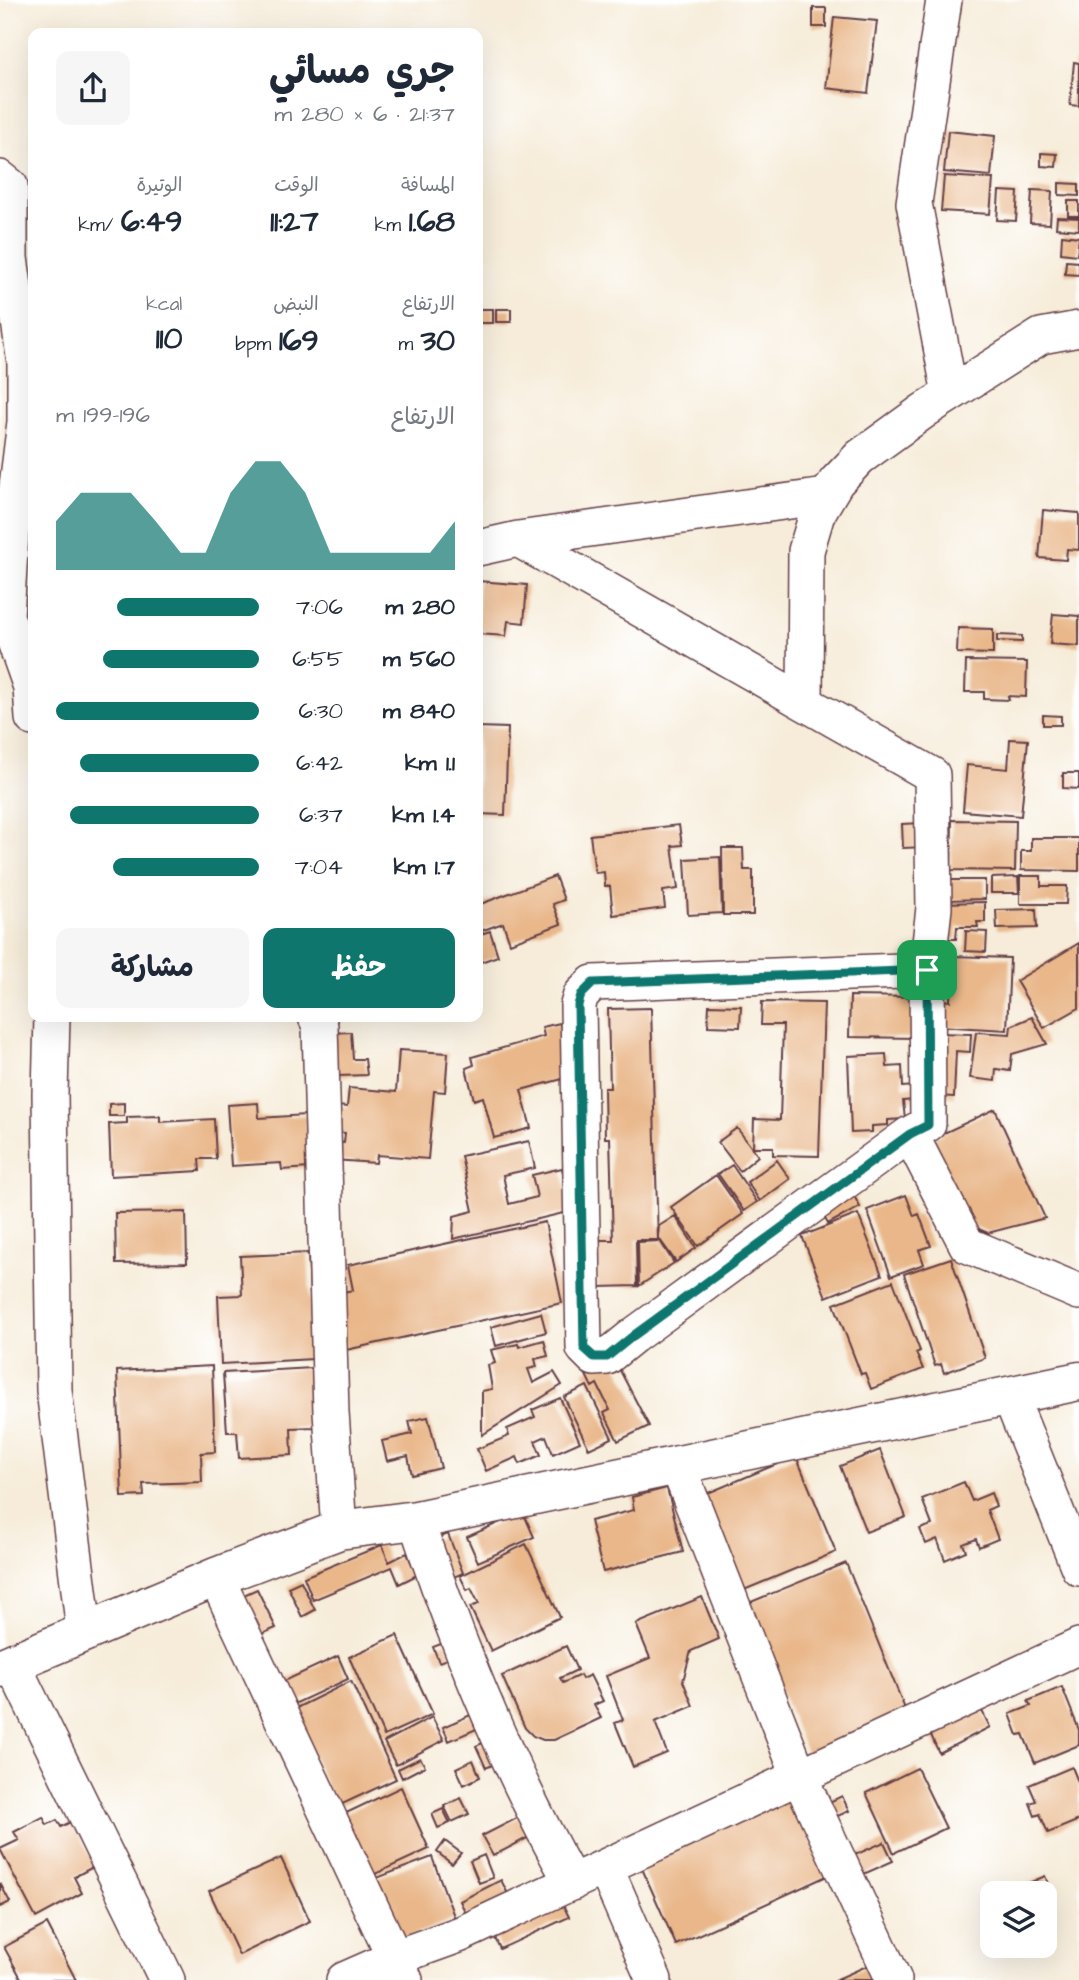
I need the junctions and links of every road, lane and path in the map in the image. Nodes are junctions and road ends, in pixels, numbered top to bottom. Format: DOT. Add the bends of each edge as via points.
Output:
graph roads {
  1 [pos="944,0"];
  2 [pos="0,178"];
  3 [pos="1079,330"];
  4 [pos="950,394"];
  5 [pos="826,496"];
  6 [pos="518,539"];
  7 [pos="483,547"];
  8 [pos="3,617"];
  9 [pos="26,650"];
  10 [pos="805,703"];
  11 [pos="927,970"];
  12 [pos="52,1022"];
  13 [pos="318,1022"];
  14 [pos="910,1134"];
  15 [pos="1079,1292"];
  16 [pos="1079,1381"];
  17 [pos="1010,1396"];
  18 [pos="677,1464"];
  19 [pos="416,1520"];
  20 [pos="339,1530"];
  21 [pos="1079,1568"];
  22 [pos="216,1577"];
  23 [pos="84,1630"];
  24 [pos="1079,1646"];
  25 [pos="6,1665"];
  26 [pos="800,1778"];
  27 [pos="605,1867"];
  28 [pos="572,1883"];
  29 [pos="399,1969"];
  30 [pos="167,1980"];
  31 [pos="344,1980"];
  32 [pos="654,1980"];
  33 [pos="894,1980"];
  1 -- 4 [label="street" via="914,203"];
  2 -- 8 [label="street" via="10,186 10,258 25,363 25,422"];
  3 -- 4 [label="street" via="1041,336"];
  4 -- 5 [label="street" via="860,457"];
  5 -- 6 [label="street"];
  5 -- 10 [label="street" via="806,551"];
  6 -- 7 [label="street"];
  6 -- 10 [label="street"];
  8 -- 9 [label="street"];
  10 -- 11 [label="street" via="932,775 934,908"];
  11 -- 14 [label="street" via="928,1125"];
  11 -- 14 [label="street" via="593,983 581,995 584,1348 594,1357 607,1357"];
  12 -- 23 [label="street" via="54,1390"];
  13 -- 20 [label="street"];
  14 -- 15 [label="street" via="967,1245"];
  16 -- 17 [label="street"];
  17 -- 18 [label="street"];
  17 -- 21 [label="street"];
  18 -- 19 [label="street"];
  18 -- 26 [label="street"];
  19 -- 20 [label="street"];
  19 -- 28 [label="street" via="482,1696 534,1814"];
  20 -- 22 [label="street"];
  22 -- 23 [label="street"];
  22 -- 29 [label="street"];
  23 -- 25 [label="street"];
  24 -- 26 [label="street"];
  25 -- 30 [label="street"];
  26 -- 27 [label="street"];
  26 -- 33 [label="street"];
  27 -- 28 [label="street"];
  27 -- 32 [label="street"];
  28 -- 29 [label="street" via="461,1934"];
  29 -- 31 [label="street"];
}
